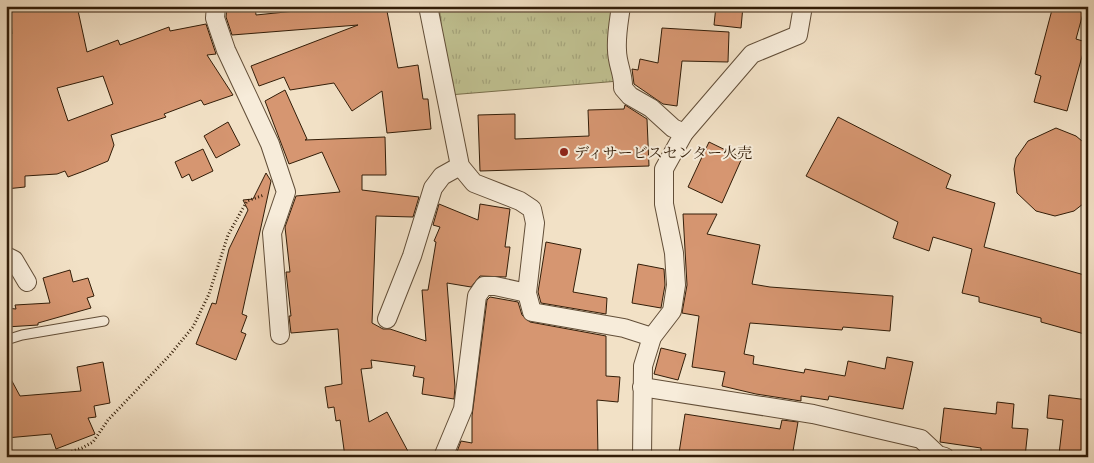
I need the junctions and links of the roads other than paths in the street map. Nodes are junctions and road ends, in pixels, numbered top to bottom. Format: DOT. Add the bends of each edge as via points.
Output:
graph roads {
  1 [pos="216,6"];
  2 [pos="428,6"];
  3 [pos="620,6"];
  4 [pos="803,6"];
  5 [pos="684,133"];
  6 [pos="460,166"];
  7 [pos="6,256"];
  8 [pos="26,282"];
  9 [pos="528,293"];
  10 [pos="387,319"];
  11 [pos="104,321"];
  12 [pos="280,335"];
  13 [pos="652,337"];
  14 [pos="6,340"];
  15 [pos="642,387"];
  16 [pos="443,457"];
  17 [pos="642,457"];
  18 [pos="945,457"];
  1 -- 12 [label="street" via="214,18 226,50 270,144 286,192 272,233"];
  2 -- 6 [label="street"];
  3 -- 5 [label="street" via="617,50 619,70 624,78 623,88 673,128"];
  4 -- 5 [label="street" via="798,36 752,54"];
  5 -- 13 [label="street" via="664,169 664,204 674,253 676,286 672,311"];
  6 -- 9 [label="street" via="474,184 520,201 532,209 535,223"];
  6 -- 10 [label="street" via="442,176 433,188 412,256"];
  7 -- 8 [label="street" via="14,260"];
  9 -- 13 [label="street" via="532,312 624,328"];
  9 -- 16 [label="street" via="484,286 477,296 463,409"];
  11 -- 14 [label="lane"];
  13 -- 15 [label="street" via="643,366"];
  15 -- 17 [label="street"];
  15 -- 18 [label="street" via="813,414 921,440"];
}
